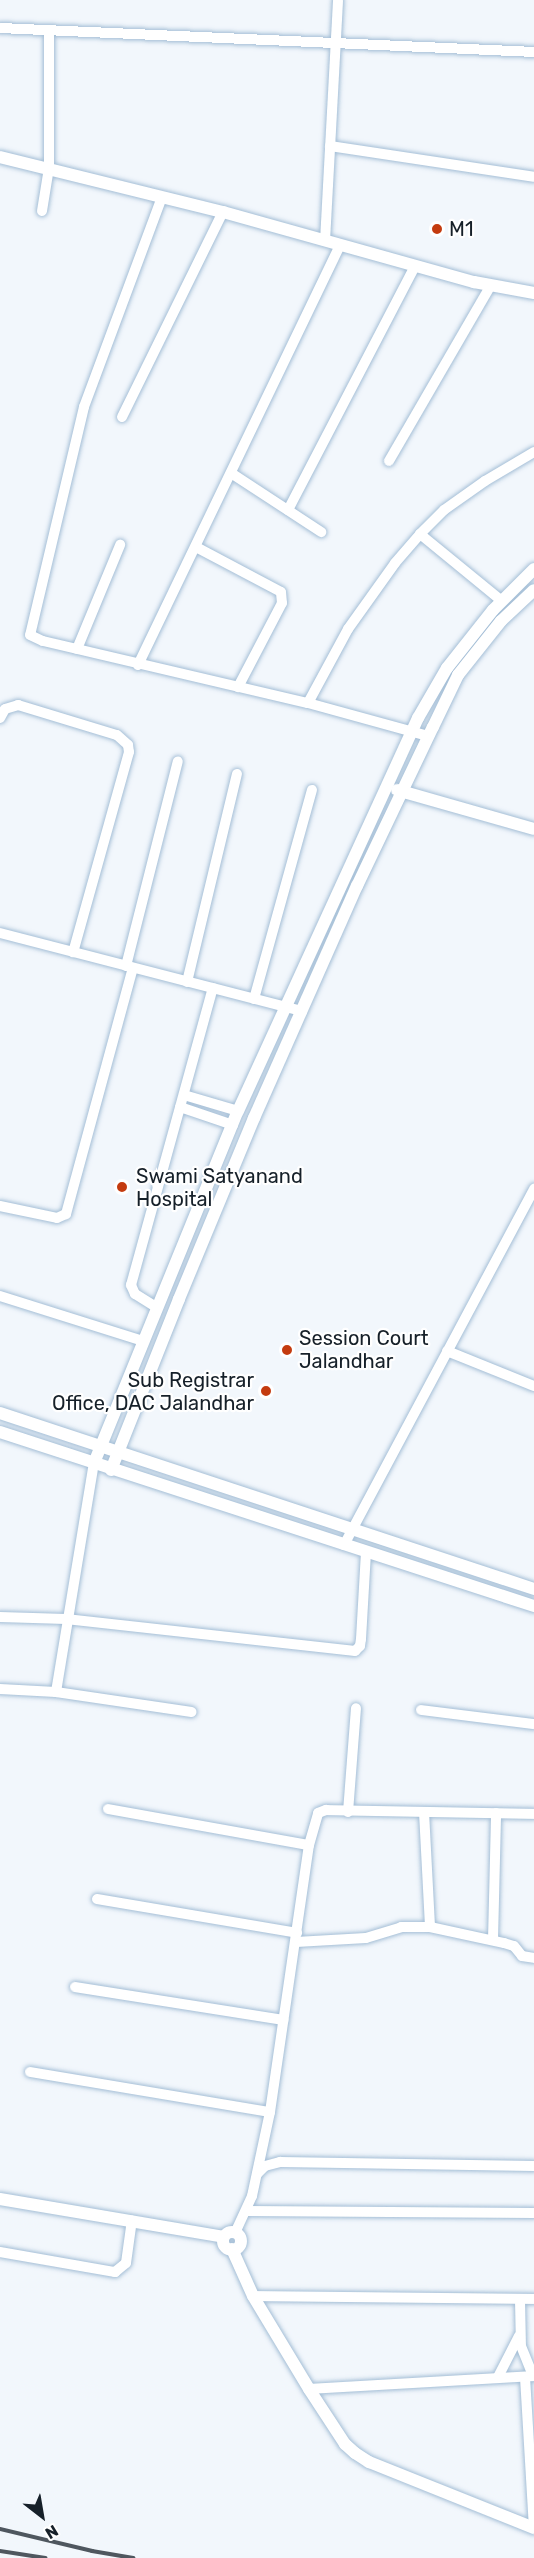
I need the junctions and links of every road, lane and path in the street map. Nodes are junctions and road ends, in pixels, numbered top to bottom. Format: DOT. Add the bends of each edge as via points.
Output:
graph roads {
  1 [pos="338,0"];
  2 [pos="0,28"];
  3 [pos="49,30"];
  4 [pos="336,43"];
  5 [pos="534,52"];
  6 [pos="330,146"];
  7 [pos="0,158"];
  8 [pos="49,168"];
  9 [pos="534,177"];
  10 [pos="162,197"];
  11 [pos="42,210"];
  12 [pos="223,212"];
  13 [pos="324,241"];
  14 [pos="340,246"];
  15 [pos="415,266"];
  16 [pos="491,285"];
  17 [pos="534,294"];
  18 [pos="122,417"];
  19 [pos="534,452"];
  20 [pos="389,461"];
  21 [pos="231,473"];
  22 [pos="288,510"];
  23 [pos="321,532"];
  24 [pos="420,534"];
  25 [pos="120,545"];
  26 [pos="196,547"];
  27 [pos="534,569"];
  28 [pos="534,590"];
  29 [pos="502,601"];
  30 [pos="77,650"];
  31 [pos="138,665"];
  32 [pos="238,687"];
  33 [pos="309,703"];
  34 [pos="0,718"];
  35 [pos="412,732"];
  36 [pos="428,736"];
  37 [pos="178,761"];
  38 [pos="237,774"];
  39 [pos="386,787"];
  40 [pos="312,790"];
  41 [pos="402,791"];
  42 [pos="534,829"];
  43 [pos="0,933"];
  44 [pos="73,952"];
  45 [pos="129,967"];
  46 [pos="187,982"];
  47 [pos="213,988"];
  48 [pos="254,999"];
  49 [pos="285,1007"];
  50 [pos="303,1011"];
  51 [pos="184,1095"];
  52 [pos="180,1107"];
  53 [pos="238,1112"];
  54 [pos="232,1125"];
  55 [pos="533,1195"];
  56 [pos="0,1206"];
  57 [pos="182,1250"];
  58 [pos="196,1257"];
  59 [pos="0,1296"];
  60 [pos="156,1307"];
  61 [pos="143,1341"];
  62 [pos="447,1351"];
  63 [pos="534,1386"];
  64 [pos="0,1413"];
  65 [pos="0,1432"];
  66 [pos="100,1446"];
  67 [pos="118,1452"];
  68 [pos="94,1463"];
  69 [pos="111,1470"];
  70 [pos="352,1529"];
  71 [pos="344,1545"];
  72 [pos="366,1552"];
  73 [pos="534,1589"];
  74 [pos="534,1606"];
  75 [pos="0,1617"];
  76 [pos="66,1619"];
  77 [pos="0,1689"];
  78 [pos="56,1692"];
  79 [pos="356,1707"];
  80 [pos="421,1710"];
  81 [pos="192,1712"];
  82 [pos="534,1724"];
  83 [pos="108,1809"];
  84 [pos="348,1812"];
  85 [pos="424,1812"];
  86 [pos="496,1814"];
  87 [pos="534,1814"];
  88 [pos="309,1845"];
  89 [pos="97,1899"];
  90 [pos="430,1927"];
  91 [pos="296,1938"];
  92 [pos="493,1940"];
  93 [pos="534,1958"];
  94 [pos="75,1987"];
  95 [pos="283,2020"];
  96 [pos="30,2072"];
  97 [pos="270,2112"];
  98 [pos="534,2166"];
  99 [pos="257,2174"];
  100 [pos="0,2199"];
  101 [pos="246,2211"];
  102 [pos="534,2213"];
  103 [pos="132,2220"];
  104 [pos="230,2235"];
  105 [pos="0,2252"];
  106 [pos="253,2296"];
  107 [pos="534,2299"];
  108 [pos="520,2300"];
  109 [pos="519,2336"];
  110 [pos="531,2376"];
  111 [pos="498,2377"];
  112 [pos="309,2389"];
  113 [pos="534,2528"];
  1 -- 4 [label="street"];
  2 -- 3 [label="street"];
  3 -- 4 [label="street"];
  3 -- 8 [label="street"];
  4 -- 5 [label="street"];
  4 -- 6 [label="street"];
  6 -- 9 [label="street"];
  6 -- 13 [label="street"];
  7 -- 8 [label="street"];
  8 -- 10 [label="street"];
  8 -- 11 [label="street"];
  10 -- 12 [label="street"];
  10 -- 30 [label="street" via="84,407 30,635"];
  12 -- 13 [label="street"];
  12 -- 18 [label="street"];
  13 -- 14 [label="street"];
  14 -- 15 [label="street"];
  14 -- 21 [label="street"];
  15 -- 16 [label="street"];
  15 -- 22 [label="street"];
  16 -- 17 [label="street"];
  16 -- 20 [label="street"];
  19 -- 24 [label="street" via="444,510"];
  21 -- 22 [label="street"];
  21 -- 26 [label="street"];
  22 -- 23 [label="street"];
  24 -- 29 [label="street"];
  24 -- 33 [label="street" via="348,629"];
  25 -- 30 [label="street"];
  26 -- 31 [label="street"];
  26 -- 32 [label="street" via="281,592 282,603"];
  27 -- 29 [label="street"];
  28 -- 36 [label="street" via="501,621 458,675"];
  29 -- 35 [label="street" via="447,668"];
  30 -- 31 [label="street"];
  31 -- 32 [label="street"];
  32 -- 33 [label="street"];
  33 -- 35 [label="street"];
  34 -- 44 [label="street" via="5,709 18,705 117,735 128,745"];
  35 -- 36 [label="street"];
  35 -- 39 [label="street"];
  36 -- 41 [label="street"];
  37 -- 45 [label="street"];
  38 -- 46 [label="street"];
  39 -- 41 [label="street"];
  39 -- 49 [label="street"];
  40 -- 48 [label="street"];
  41 -- 42 [label="street"];
  41 -- 50 [label="street"];
  43 -- 44 [label="street"];
  44 -- 45 [label="street"];
  45 -- 46 [label="street"];
  45 -- 56 [label="street" via="66,1214 57,1218"];
  46 -- 47 [label="street"];
  47 -- 48 [label="street"];
  47 -- 51 [label="street"];
  48 -- 49 [label="street"];
  49 -- 50 [label="street"];
  49 -- 53 [label="street"];
  50 -- 58 [label="street"];
  51 -- 52 [label="street"];
  51 -- 53 [label="street"];
  52 -- 54 [label="street"];
  52 -- 60 [label="street" via="131,1284 135,1294"];
  53 -- 54 [label="street"];
  54 -- 57 [label="street"];
  55 -- 62 [label="street"];
  57 -- 58 [label="street"];
  57 -- 60 [label="street"];
  58 -- 67 [label="street"];
  59 -- 61 [label="street"];
  60 -- 61 [label="street"];
  61 -- 66 [label="street"];
  62 -- 63 [label="street"];
  62 -- 70 [label="street"];
  64 -- 66 [label="street"];
  65 -- 68 [label="street"];
  66 -- 67 [label="street"];
  66 -- 68 [label="street"];
  67 -- 69 [label="street"];
  67 -- 70 [label="street"];
  68 -- 69 [label="street"];
  68 -- 76 [label="street"];
  69 -- 71 [label="street"];
  70 -- 71 [label="street"];
  70 -- 73 [label="street"];
  71 -- 72 [label="street"];
  72 -- 74 [label="street"];
  72 -- 76 [label="street" via="361,1639 355,1651"];
  75 -- 76 [label="street"];
  76 -- 78 [label="street"];
  77 -- 78 [label="street"];
  78 -- 81 [label="street"];
  79 -- 84 [label="street"];
  80 -- 82 [label="street"];
  83 -- 88 [label="street"];
  84 -- 85 [label="street"];
  84 -- 88 [label="street" via="318,1813"];
  85 -- 86 [label="street"];
  85 -- 90 [label="street"];
  86 -- 87 [label="street"];
  86 -- 92 [label="street"];
  88 -- 91 [label="street"];
  89 -- 91 [label="street"];
  90 -- 91 [label="street" via="401,1927 366,1938"];
  90 -- 92 [label="street"];
  91 -- 95 [label="street"];
  92 -- 93 [label="street"];
  94 -- 95 [label="street"];
  95 -- 97 [label="street"];
  96 -- 97 [label="street"];
  97 -- 99 [label="street"];
  98 -- 99 [label="street" via="280,2162 265,2166"];
  99 -- 101 [label="street"];
  100 -- 103 [label="street"];
  101 -- 102 [label="street"];
  101 -- 104 [label="street"];
  103 -- 104 [label="street"];
  103 -- 105 [label="street" via="126,2263 115,2271"];
  104 -- 106 [label="street" via="225,2245 232,2249"];
  106 -- 108 [label="street"];
  106 -- 112 [label="street"];
  107 -- 108 [label="street"];
  108 -- 109 [label="street"];
  109 -- 110 [label="street"];
  109 -- 111 [label="street"];
  110 -- 111 [label="street"];
  110 -- 113 [label="street"];
  111 -- 112 [label="street"];
  112 -- 113 [label="street" via="345,2444 362,2457"];
}
